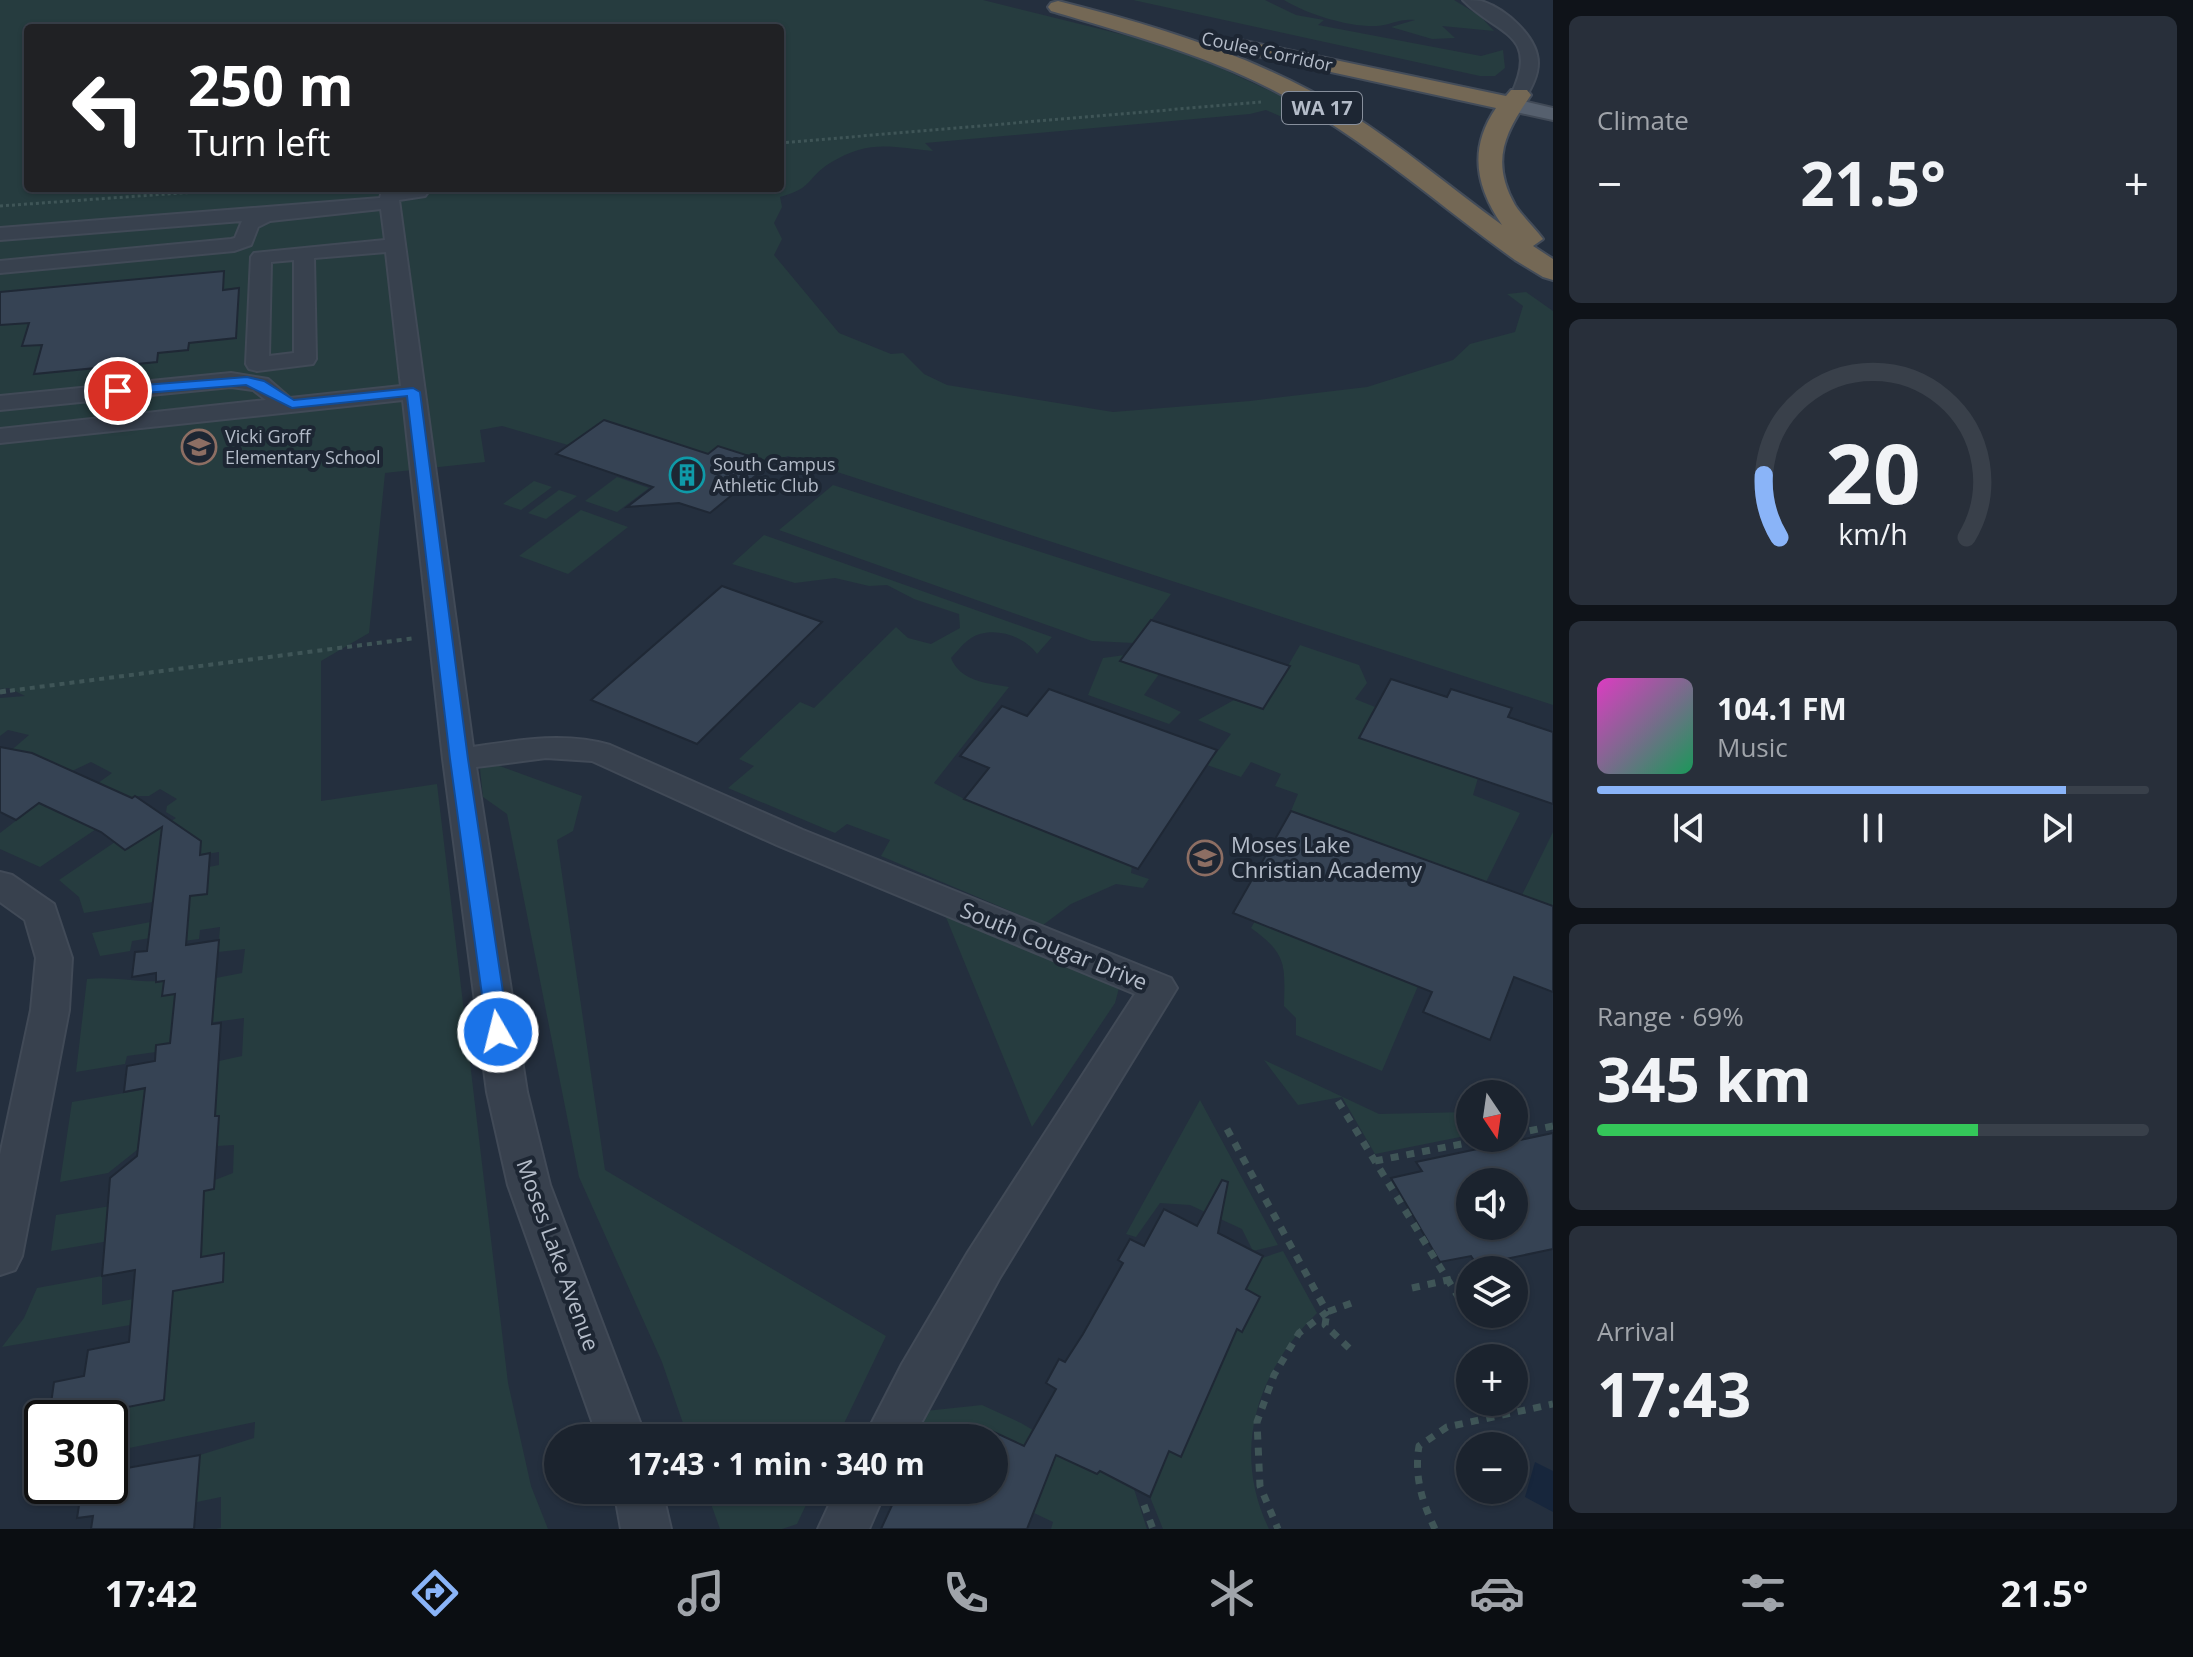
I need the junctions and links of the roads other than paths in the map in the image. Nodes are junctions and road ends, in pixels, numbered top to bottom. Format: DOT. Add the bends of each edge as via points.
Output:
graph roads {
  1 [pos="1470,0"];
  2 [pos="1054,3"];
  3 [pos="1192,26"];
  4 [pos="1223,33"];
  5 [pos="1514,100"];
  6 [pos="1553,102"];
  7 [pos="1553,114"];
  8 [pos="1489,158"];
  9 [pos="396,194"];
  10 [pos="277,213"];
  11 [pos="245,230"];
  12 [pos="0,234"];
  13 [pos="1553,244"];
  14 [pos="0,245"];
  15 [pos="395,245"];
  16 [pos="304,254"];
  17 [pos="0,256"];
  18 [pos="1553,263"];
  19 [pos="0,267"];
  20 [pos="1553,271"];
  21 [pos="413,392"];
  22 [pos="0,403"];
  23 [pos="292,404"];
  24 [pos="0,436"];
  25 [pos="459,759"];
  26 [pos="0,884"];
  27 [pos="0,1256"];
  28 [pos="617,1424"];
  29 [pos="895,1424"];
  30 [pos="641,1504"];
  31 [pos="855,1504"];
  32 [pos="646,1529"];
  33 [pos="843,1529"];
  1 -- 5 [label="street" via="1526,44 1532,69"];
  2 -- 3 [label="highway, Coulee Corridor"];
  2 -- 5 [label="highway, Coulee Corridor"];
  2 -- 20 [label="highway, WA 17" via="1186,45 1303,97 1367,136"];
  4 -- 5 [label="highway, Coulee Corridor / WA 17"];
  5 -- 6 [label="main road"];
  5 -- 7 [label="main road"];
  5 -- 8 [label="highway" via="1491,136"];
  8 -- 13 [label="highway" via="1510,200"];
  8 -- 18 [label="highway" via="1497,197"];
  9 -- 10 [label="street"];
  9 -- 15 [label="street, Moses Lake Avenue"];
  10 -- 11 [label="street"];
  10 -- 12 [label="street"];
  11 -- 14 [label="street" via="234,225"];
  11 -- 17 [label="street" via="227,236"];
  11 -- 19 [label="street" via="244,241 234,245"];
  15 -- 16 [label="street"];
  15 -- 21 [label="street, Moses Lake Avenue"];
  16 -- 16 [label="street" via="261,257 257,364 305,359"];
  21 -- 23 [label="street"];
  21 -- 25 [label="street, Moses Lake Avenue"];
  22 -- 23 [label="street" via="231,380 260,384"];
  23 -- 24 [label="street"];
  25 -- 28 [label="street, Moses Lake Avenue" via="507,1092 529,1185"];
  25 -- 29 [label="street, South Cougar Drive" via="550,747 599,752 791,838 1158,988 983,1264"];
  26 -- 27 [label="street" via="41,913 54,958 50,1010"];
  30 -- 32 [label="street"];
  31 -- 33 [label="street"];
}
